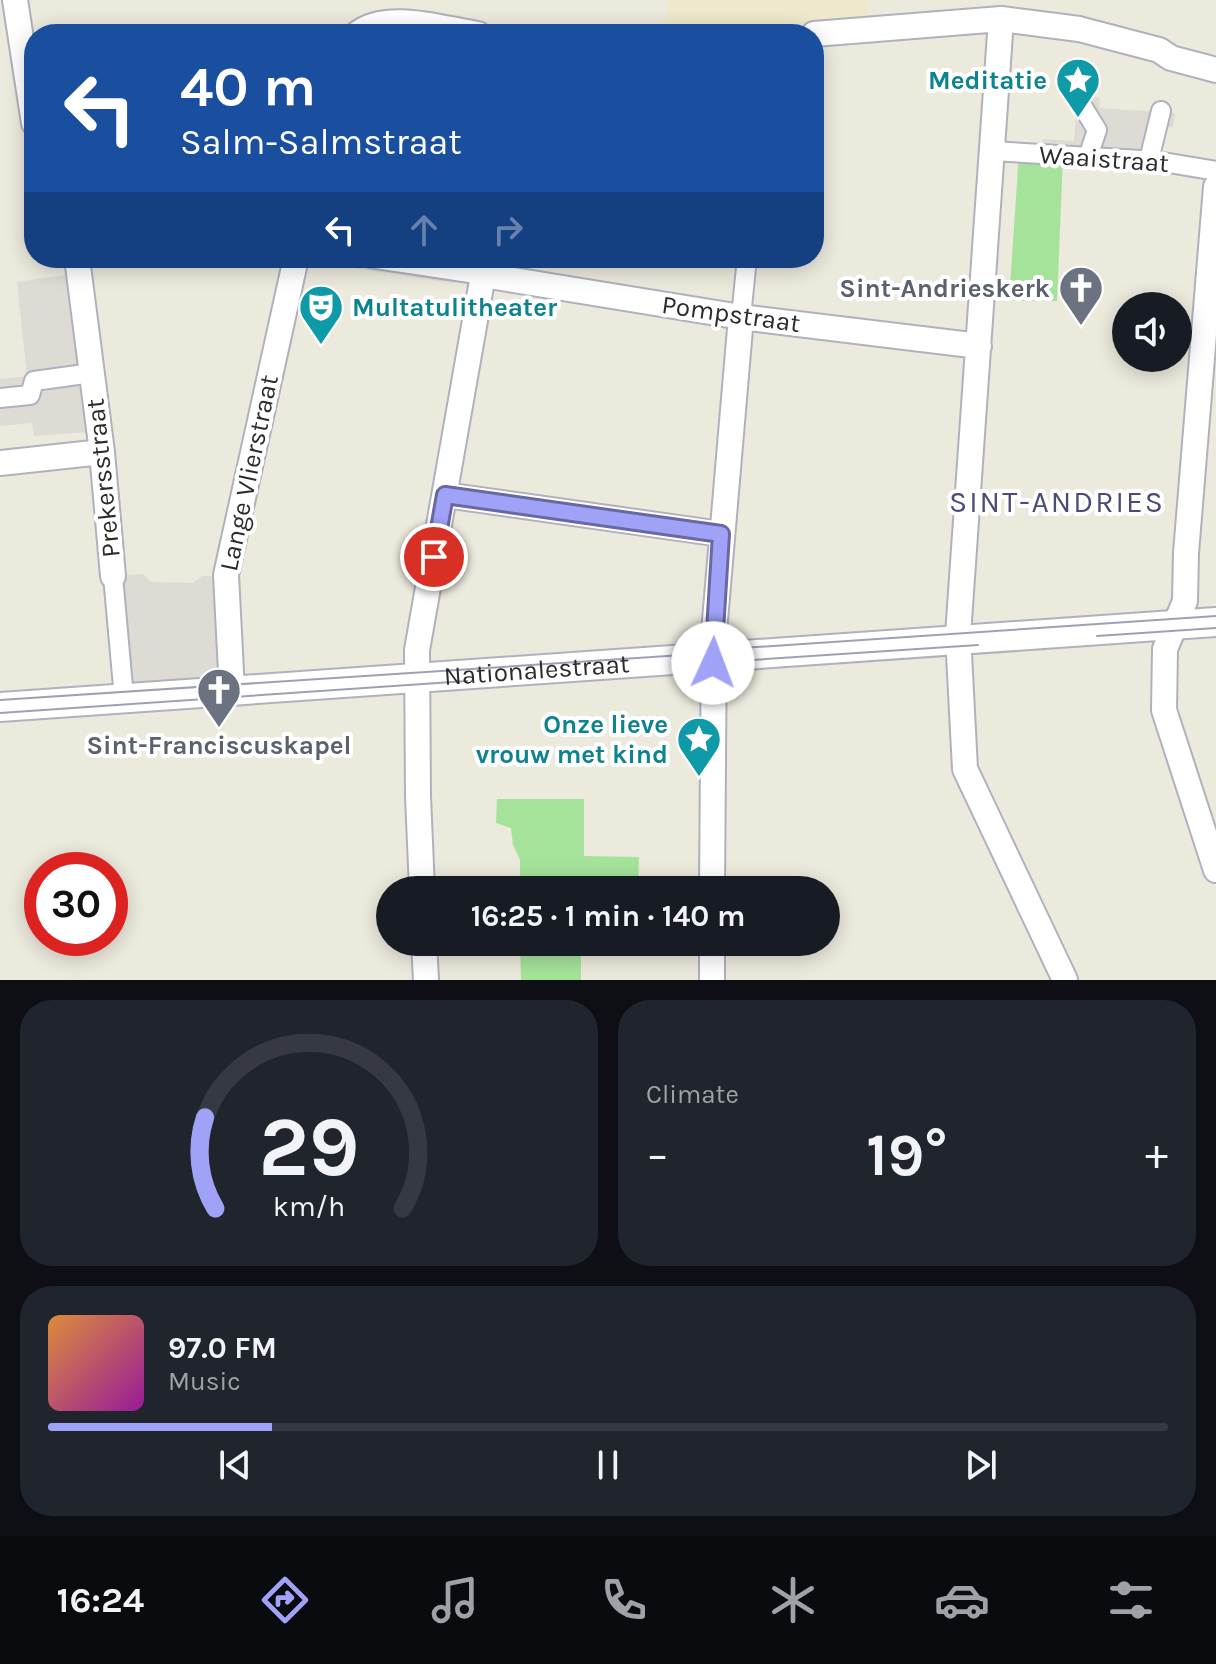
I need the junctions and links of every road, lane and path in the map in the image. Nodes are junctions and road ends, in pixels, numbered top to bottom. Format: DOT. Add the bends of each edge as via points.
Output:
graph roads {
  1 [pos="15,0"];
  2 [pos="400,11"];
  3 [pos="1002,13"];
  4 [pos="376,24"];
  5 [pos="444,24"];
  6 [pos="824,33"];
  7 [pos="24,58"];
  8 [pos="1216,70"];
  9 [pos="1081,104"];
  10 [pos="1161,111"];
  11 [pos="992,151"];
  12 [pos="1088,157"];
  13 [pos="1149,160"];
  14 [pos="1216,171"];
  15 [pos="1216,187"];
  16 [pos="1215,212"];
  17 [pos="78,268"];
  18 [pos="294,268"];
  19 [pos="484,268"];
  20 [pos="489,268"];
  21 [pos="746,268"];
  22 [pos="741,317"];
  23 [pos="979,346"];
  24 [pos="92,373"];
  25 [pos="0,398"];
  26 [pos="102,452"];
  27 [pos="0,463"];
  28 [pos="445,495"];
  29 [pos="721,534"];
  30 [pos="113,576"];
  31 [pos="1216,622"];
  32 [pos="1177,625"];
  33 [pos="958,641"];
  34 [pos="713,658"];
  35 [pos="417,679"];
  36 [pos="232,691"];
  37 [pos="124,698"];
  38 [pos="0,707"];
  39 [pos="1216,870"];
  40 [pos="421,876"];
  41 [pos="712,876"];
  42 [pos="425,956"];
  43 [pos="712,956"];
  44 [pos="1060,979"];
  45 [pos="426,980"];
  46 [pos="712,980"];
  1 -- 7 [label="street"];
  2 -- 4 [label="street"];
  2 -- 5 [label="street"];
  3 -- 6 [label="street"];
  3 -- 8 [label="street" via="1159,50"];
  3 -- 11 [label="street"];
  9 -- 12 [label="street" via="1097,130"];
  10 -- 13 [label="street"];
  11 -- 12 [label="street, Waaistraat"];
  11 -- 23 [label="street"];
  12 -- 13 [label="street, Waaistraat"];
  13 -- 14 [label="street, Waaistraat"];
  15 -- 16 [label="street"];
  16 -- 32 [label="street" via="1185,601"];
  17 -- 24 [label="street, Prekersstraat"];
  18 -- 36 [label="street, Lange Vlierstraat" via="226,575"];
  19 -- 28 [label="street"];
  20 -- 22 [label="street, Pompstraat"];
  21 -- 22 [label="street"];
  22 -- 23 [label="street, Pompstraat"];
  22 -- 29 [label="street"];
  23 -- 33 [label="street"];
  24 -- 25 [label="street" via="34,381 30,395"];
  24 -- 26 [label="street, Prekersstraat"];
  26 -- 27 [label="street"];
  26 -- 30 [label="street, Prekersstraat"];
  28 -- 29 [label="street"];
  28 -- 35 [label="street" via="417,650"];
  29 -- 34 [label="street"];
  30 -- 37 [label="street, Prekersstraat"];
  31 -- 32 [label="street, Nationalestraat"];
  32 -- 33 [label="street, Nationalestraat"];
  32 -- 39 [label="street" via="1165,649 1164,710"];
  33 -- 34 [label="street, Nationalestraat"];
  33 -- 44 [label="street" via="965,769"];
  34 -- 35 [label="street, Nationalestraat"];
  34 -- 41 [label="street"];
  35 -- 36 [label="street, Nationalestraat"];
  35 -- 40 [label="street"];
  36 -- 37 [label="street, Nationalestraat"];
  37 -- 38 [label="street, Nationalestraat"];
  42 -- 45 [label="street"];
  43 -- 46 [label="street"];
}
